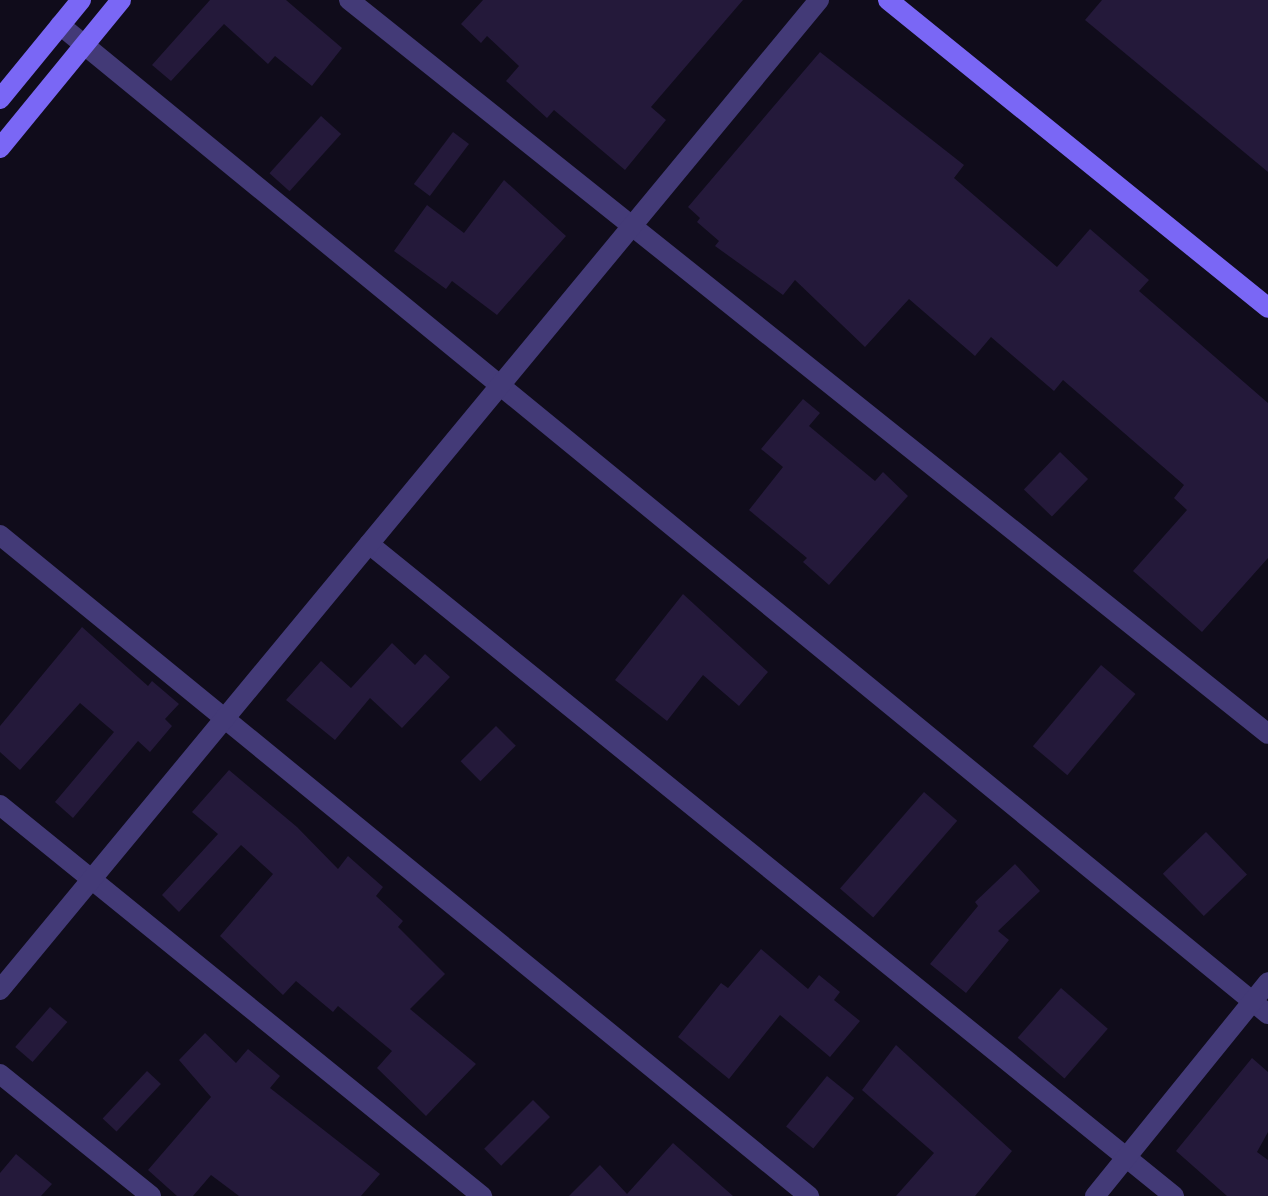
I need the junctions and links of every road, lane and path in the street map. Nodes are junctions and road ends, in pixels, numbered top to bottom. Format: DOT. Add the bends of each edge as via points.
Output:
graph roads {
  1 [pos="81,0"];
  2 [pos="121,0"];
  3 [pos="349,0"];
  4 [pos="819,0"];
  5 [pos="888,0"];
  6 [pos="60,25"];
  7 [pos="84,45"];
  8 [pos="0,99"];
  9 [pos="0,148"];
  10 [pos="632,226"];
  11 [pos="1268,308"];
  12 [pos="500,385"];
  13 [pos="0,535"];
  14 [pos="369,544"];
  15 [pos="225,718"];
  16 [pos="1268,734"];
  17 [pos="0,805"];
  18 [pos="92,879"];
  19 [pos="1268,982"];
  20 [pos="0,990"];
  21 [pos="1260,1008"];
  22 [pos="0,1074"];
  23 [pos="1127,1157"];
  24 [pos="151,1196"];
  25 [pos="482,1196"];
  26 [pos="809,1196"];
  27 [pos="1095,1196"];
  28 [pos="1174,1196"];
  1 -- 6 [label="street"];
  2 -- 7 [label="street"];
  3 -- 10 [label="street"];
  4 -- 10 [label="street"];
  5 -- 11 [label="street"];
  6 -- 7 [label="street"];
  6 -- 8 [label="street"];
  7 -- 9 [label="street"];
  7 -- 12 [label="street"];
  10 -- 12 [label="street"];
  10 -- 16 [label="street"];
  12 -- 14 [label="street"];
  12 -- 21 [label="street"];
  13 -- 15 [label="street"];
  14 -- 15 [label="street"];
  14 -- 23 [label="street"];
  15 -- 18 [label="street"];
  15 -- 26 [label="street"];
  17 -- 18 [label="street"];
  18 -- 20 [label="street"];
  18 -- 25 [label="street"];
  19 -- 21 [label="street"];
  21 -- 23 [label="street"];
  22 -- 24 [label="street"];
  23 -- 27 [label="street"];
  23 -- 28 [label="street"];
}
